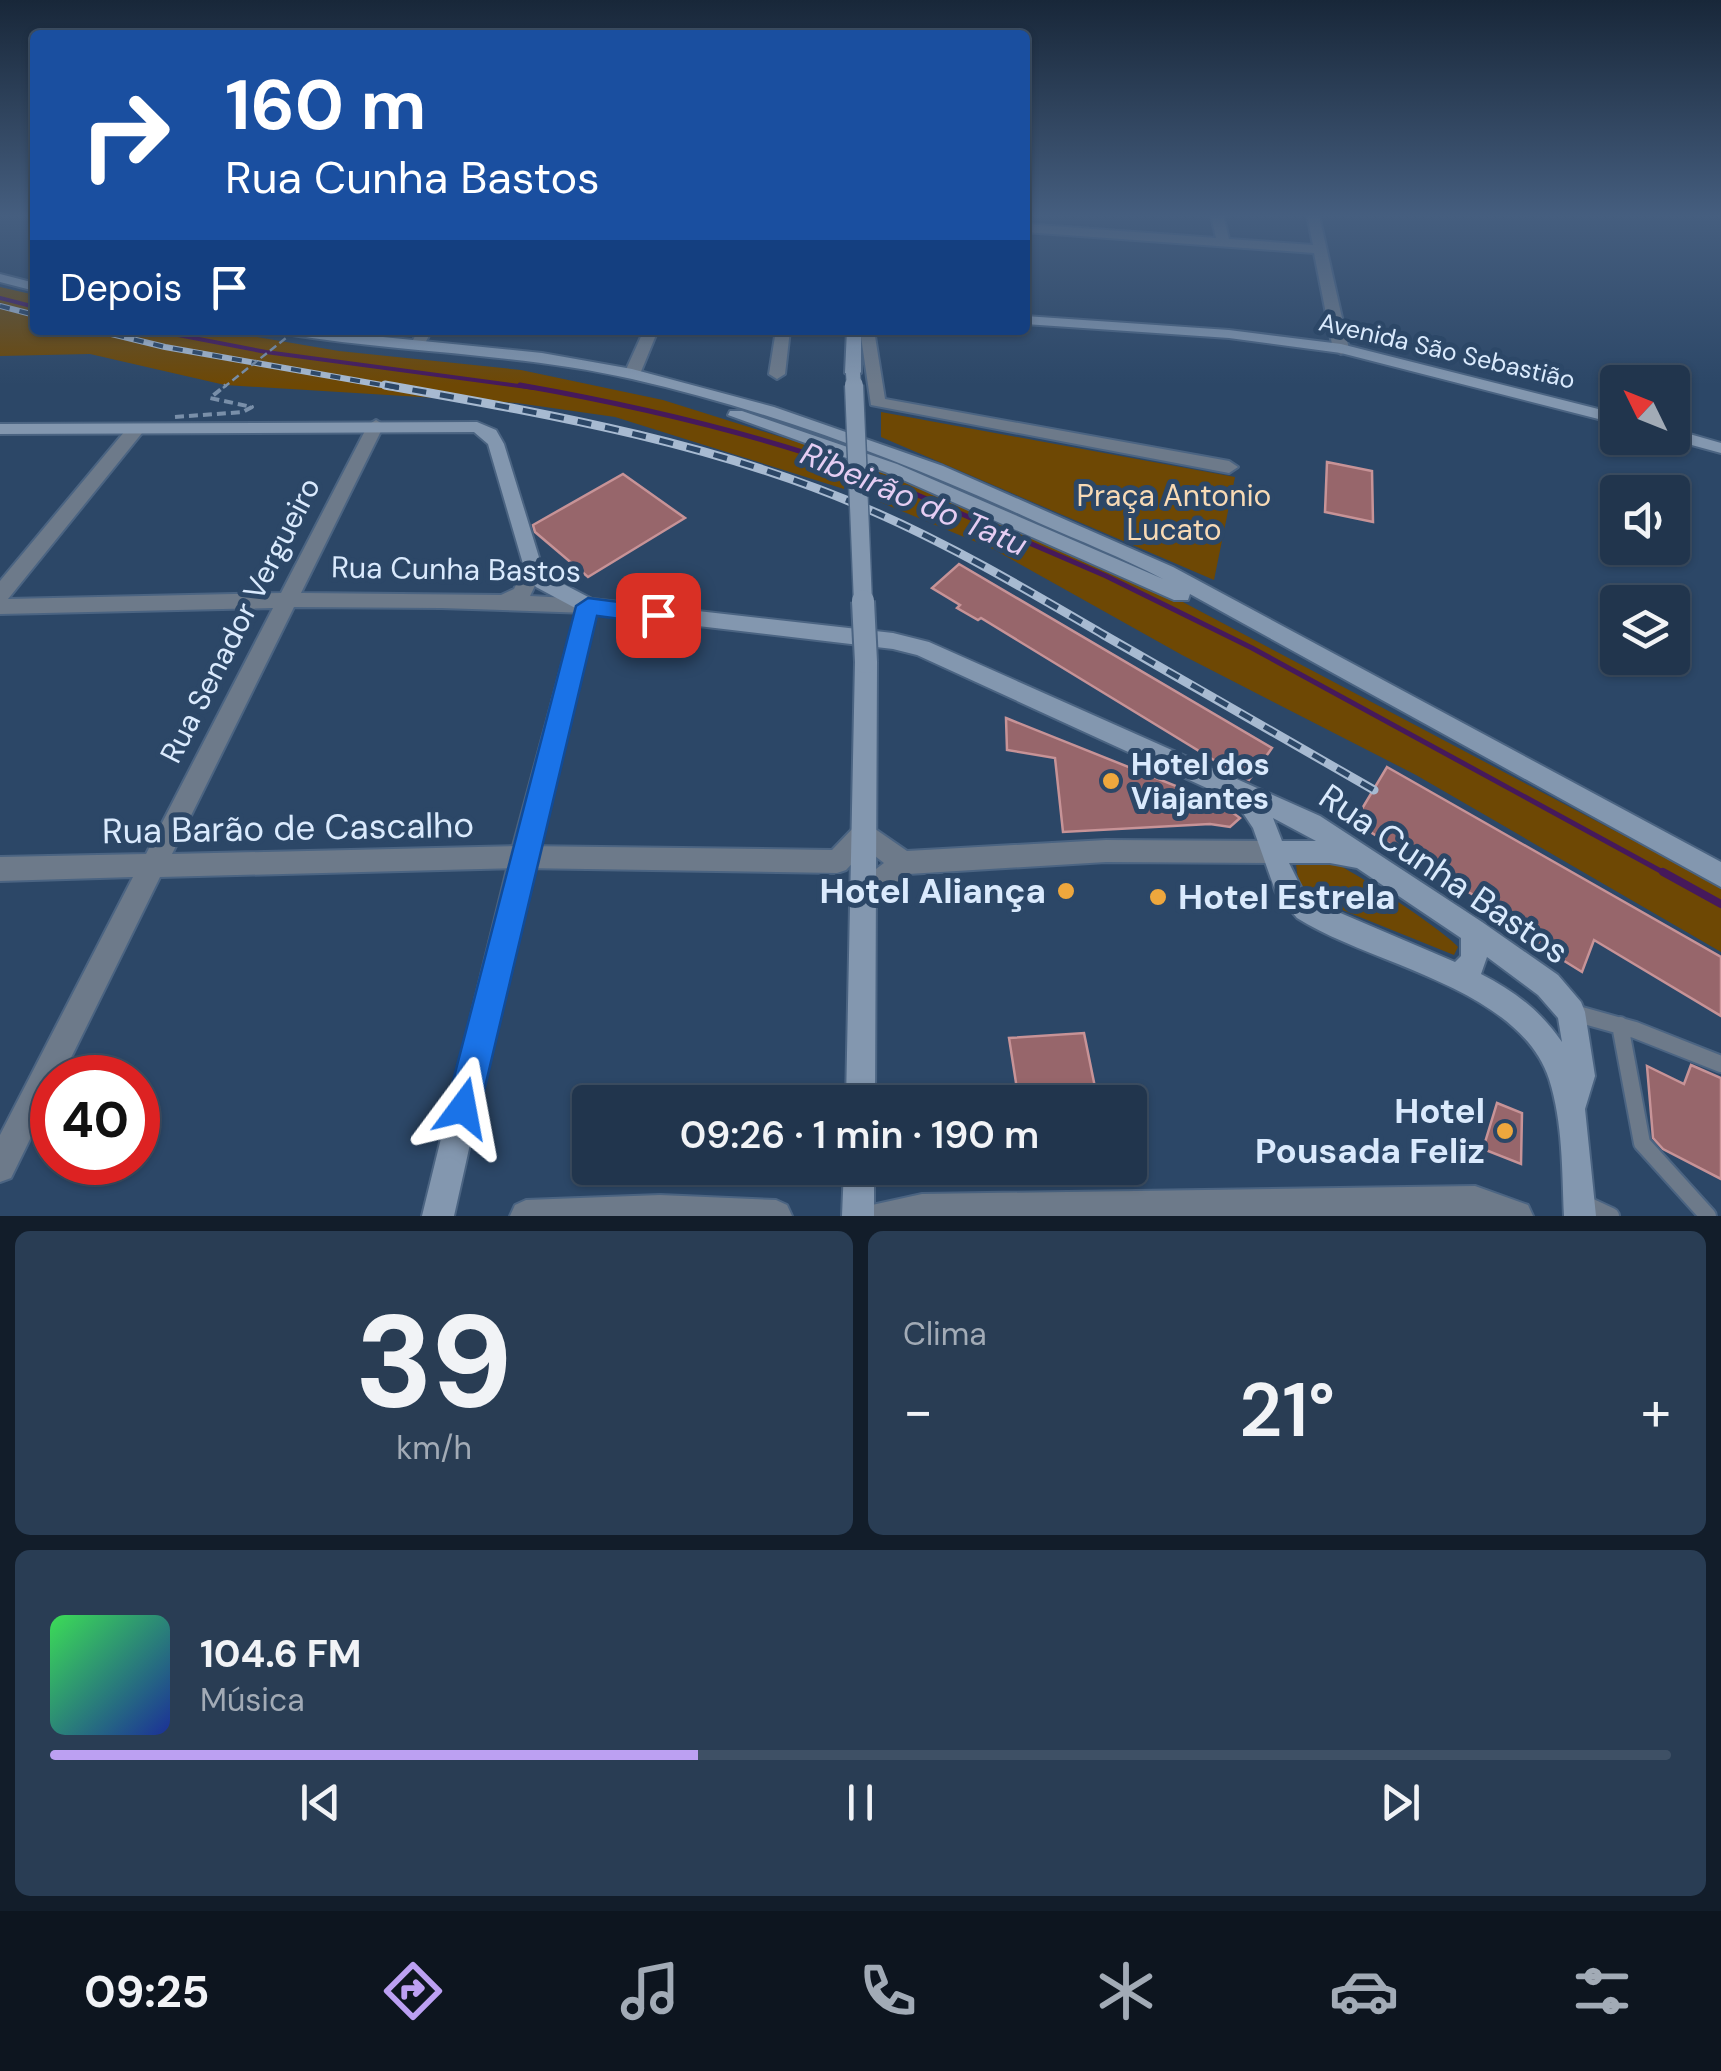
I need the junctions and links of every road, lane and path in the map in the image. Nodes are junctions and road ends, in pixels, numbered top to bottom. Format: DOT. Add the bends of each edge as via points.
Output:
graph roads {
  1 [pos="1325,272"];
  2 [pos="0,278"];
  3 [pos="30,285"];
  4 [pos="1030,320"];
  5 [pos="290,335"];
  6 [pos="316,335"];
  7 [pos="649,335"];
  8 [pos="782,335"];
  9 [pos="854,335"];
  10 [pos="868,335"];
  11 [pos="418,342"];
  12 [pos="1341,349"];
  13 [pos="577,374"];
  14 [pos="632,374"];
  15 [pos="778,374"];
  16 [pos="1600,414"];
  17 [pos="176,418"];
  18 [pos="376,425"];
  19 [pos="0,429"];
  20 [pos="136,429"];
  21 [pos="1690,439"];
  22 [pos="1721,448"];
  23 [pos="1229,467"];
  24 [pos="533,569"];
  25 [pos="0,595"];
  26 [pos="289,600"];
  27 [pos="505,601"];
  28 [pos="588,606"];
  29 [pos="0,607"];
  30 [pos="1464,737"];
  31 [pos="1236,792"];
  32 [pos="865,834"];
  33 [pos="1272,852"];
  34 [pos="522,858"];
  35 [pos="1369,862"];
  36 [pos="903,863"];
  37 [pos="151,866"];
  38 [pos="0,869"];
  39 [pos="1721,874"];
  40 [pos="864,892"];
  41 [pos="1473,930"];
  42 [pos="1456,978"];
  43 [pos="1570,1012"];
  44 [pos="1627,1028"];
  45 [pos="1721,1064"];
  46 [pos="860,1085"];
  47 [pos="1572,1105"];
  48 [pos="0,1166"];
  49 [pos="859,1185"];
  50 [pos="1580,1208"];
  51 [pos="438,1216"];
  52 [pos="526,1216"];
  53 [pos="776,1216"];
  54 [pos="858,1216"];
  55 [pos="883,1216"];
  56 [pos="1516,1216"];
  57 [pos="1611,1216"];
  58 [pos="1708,1216"];
  1 -- 12 [label="street"];
  2 -- 3 [label="main road"];
  4 -- 12 [label="main road, Avenida São Sebastião"];
  5 -- 17 [label="path, bridge" via="210,398 252,406 244,412"];
  6 -- 11 [label="main road"];
  7 -- 14 [label="street"];
  8 -- 15 [label="street"];
  9 -- 32 [label="main road, bridge"];
  10 -- 23 [label="street" via="878,402"];
  11 -- 13 [label="main road"];
  11 -- 14 [label="main road"];
  12 -- 16 [label="main road, Avenida São Sebastião"];
  13 -- 14 [label="main road"];
  13 -- 30 [label="main road" via="686,400 891,468 1161,584"];
  14 -- 30 [label="main road" via="846,436 1054,519 1234,608"];
  18 -- 20 [label="main road"];
  18 -- 24 [label="main road" via="461,425 490,434"];
  18 -- 26 [label="street, Rua Senador Vergueiro"];
  19 -- 20 [label="main road"];
  20 -- 25 [label="street"];
  21 -- 22 [label="main road"];
  24 -- 27 [label="street" via="520,594"];
  24 -- 28 [label="main road" via="543,582"];
  26 -- 27 [label="street, Rua Cunha Bastos"];
  26 -- 29 [label="street, Rua Cunha Bastos"];
  26 -- 37 [label="street, Rua Senador Vergueiro"];
  27 -- 28 [label="street, Rua Cunha Bastos"];
  28 -- 31 [label="main road, Rua Cunha Bastos" via="922,648"];
  28 -- 34 [label="main road"];
  30 -- 39 [label="main road"];
  31 -- 33 [label="main road, Rua Cunha Bastos" via="1268,830"];
  31 -- 35 [label="main road, Rua Cunha Bastos" via="1311,824"];
  32 -- 34 [label="street, Rua Barão de Cascalho" via="836,862"];
  32 -- 36 [label="street"];
  32 -- 40 [label="main road"];
  33 -- 35 [label="main road" via="1330,852"];
  33 -- 36 [label="street" via="1106,851"];
  33 -- 42 [label="main road, Rua Cunha Bastos" via="1280,880 1303,908"];
  34 -- 37 [label="street, Rua Barão de Cascalho"];
  34 -- 51 [label="main road"];
  35 -- 41 [label="main road, Rua Cunha Bastos"];
  36 -- 40 [label="street"];
  37 -- 38 [label="street, Rua Barão de Cascalho"];
  37 -- 48 [label="street, Rua Senador Vergueiro"];
  40 -- 46 [label="main road"];
  41 -- 42 [label="main road" via="1475,960"];
  41 -- 43 [label="main road, Rua Cunha Bastos" via="1548,985"];
  42 -- 47 [label="main road, Rua Cunha Bastos" via="1537,1028"];
  43 -- 44 [label="lane"];
  43 -- 47 [label="main road, Rua Cunha Bastos" via="1581,1076"];
  44 -- 45 [label="lane"];
  44 -- 58 [label="lane" via="1642,1143"];
  47 -- 50 [label="main road, Rua Cunha Bastos"];
  49 -- 54 [label="main road"];
  50 -- 57 [label="lane"];
  52 -- 53 [label="street"];
  55 -- 56 [label="street" via="922,1210 1475,1202"];
}
